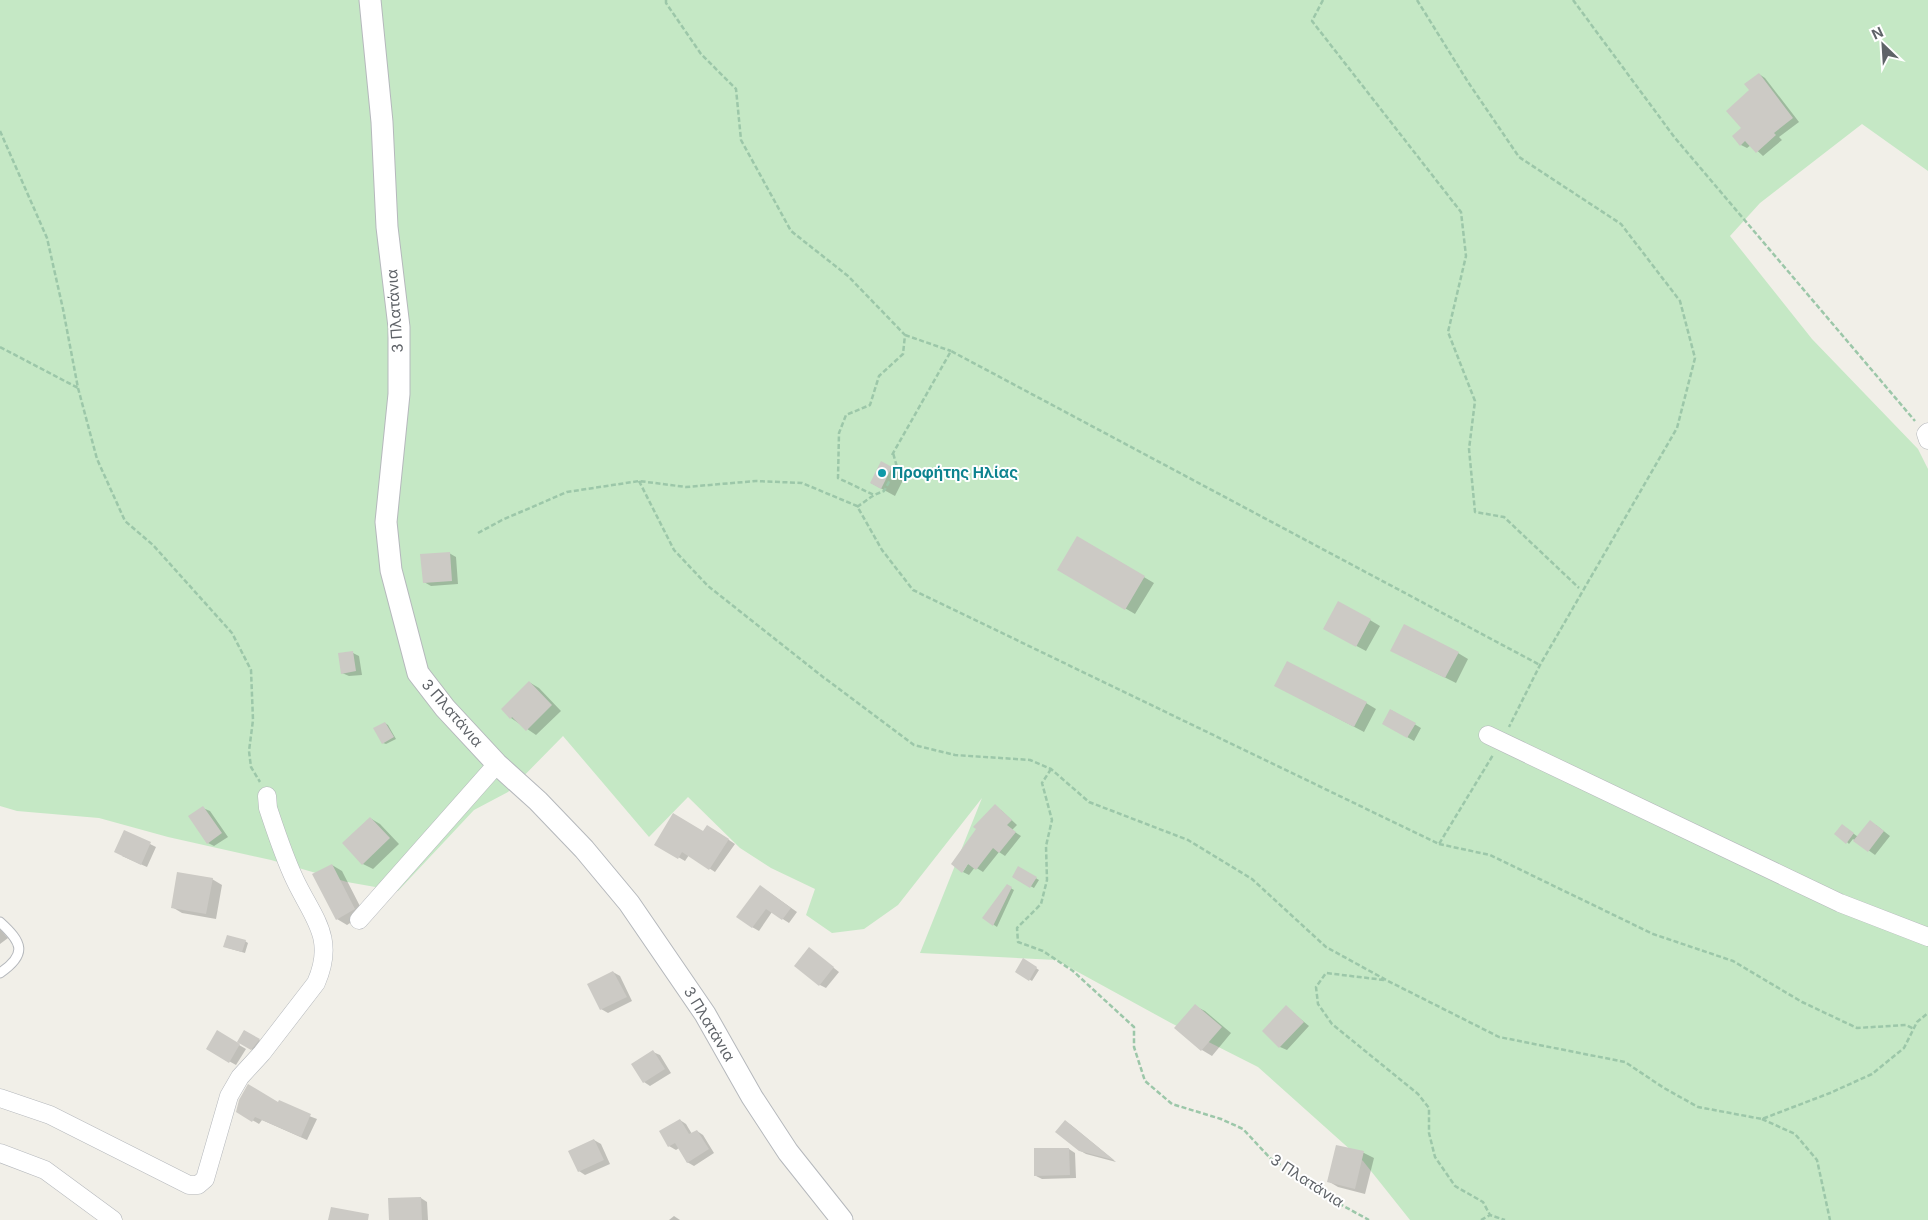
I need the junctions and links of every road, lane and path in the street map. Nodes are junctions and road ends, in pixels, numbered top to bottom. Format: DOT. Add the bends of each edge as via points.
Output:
graph roads {
  1 [pos="370,0"];
  2 [pos="666,0"];
  3 [pos="1323,0"];
  4 [pos="1417,0"];
  5 [pos="1573,0"];
  6 [pos="0,131"];
  7 [pos="905,335"];
  8 [pos="0,347"];
  9 [pos="951,351"];
  10 [pos="78,388"];
  11 [pos="1927,435"];
  12 [pos="639,481"];
  13 [pos="874,495"];
  14 [pos="858,507"];
  15 [pos="478,533"];
  16 [pos="1579,588"];
  17 [pos="1540,665"];
  18 [pos="1495,738"];
  19 [pos="497,764"];
  20 [pos="1051,769"];
  21 [pos="267,796"];
  22 [pos="1438,844"];
  23 [pos="359,920"];
  24 [pos="0,922"];
  25 [pos="1928,937"];
  26 [pos="0,973"];
  27 [pos="1388,981"];
  28 [pos="1928,1013"];
  29 [pos="1914,1028"];
  30 [pos="0,1098"];
  31 [pos="1762,1118"];
  32 [pos="0,1153"];
  33 [pos="1490,1214"];
  34 [pos="113,1220"];
  35 [pos="842,1220"];
  36 [pos="1369,1220"];
  37 [pos="1481,1220"];
  38 [pos="1505,1220"];
  39 [pos="1830,1220"];
  1 -- 19 [label="street, 3 Πλατάνια" via="399,327 399,394 386,522 391,570 418,673 445,708"];
  2 -- 7 [label="path" via="702,54 736,89 741,140 791,231 848,276"];
  3 -- 16 [label="path" via="1312,21 1461,212 1466,256 1448,332 1475,401 1469,448 1475,512 1504,517"];
  4 -- 17 [label="path" via="1519,157 1621,224 1680,301 1695,358 1678,428"];
  5 -- 11 [label="path" via="1675,138"];
  6 -- 10 [label="path" via="47,238"];
  7 -- 9 [label="path"];
  7 -- 13 [label="path" via="903,354 879,376 870,405 846,415 839,433 838,478"];
  8 -- 10 [label="path"];
  9 -- 13 [label="path" via="893,454 897,467 884,491"];
  9 -- 17 [label="path"];
  10 -- 21 [label="path" via="97,459 125,521 153,545 232,633 251,670 251,767"];
  12 -- 14 [label="path" via="686,487 756,481 802,483"];
  12 -- 15 [label="path" via="567,492"];
  12 -- 20 [label="path" via="674,550 708,586 914,745 955,755 1030,760"];
  13 -- 14 [label="path"];
  14 -- 22 [label="path" via="882,550 914,590"];
  17 -- 18 [label="path"];
  18 -- 22 [label="path"];
  18 -- 25 [label="street" via="1840,903"];
  19 -- 23 [label="street"];
  19 -- 35 [label="street, 3 Πλατάνια" via="584,849 629,903 704,1014 788,1152"];
  20 -- 27 [label="path" via="1089,802 1188,840 1252,879 1326,947"];
  20 -- 36 [label="path, 3 Πλατάνια" via="1042,783 1052,820 1046,846 1047,880 1041,904 1017,928 1018,942 1043,951 1073,971 1134,1027 1134,1047 1145,1081 1172,1104 1243,1129 1270,1158"];
  21 -- 30 [label="street" via="268,808 295,879 320,926 324,960 316,983 240,1077 229,1096 202,1183 189,1185 50,1114"];
  22 -- 29 [label="path" via="1490,855 1653,934 1733,962 1802,1002 1857,1028 1906,1024"];
  24 -- 26 [label="lane" via="14,935 19,947 11,966"];
  27 -- 31 [label="path" via="1499,1037 1625,1062 1698,1107"];
  27 -- 33 [label="path" via="1326,973 1316,986 1318,1004 1332,1024 1418,1094 1429,1108 1429,1133 1435,1157 1455,1186 1483,1202"];
  28 -- 29 [label="path"];
  29 -- 31 [label="path" via="1904,1048 1872,1074"];
  31 -- 39 [label="path" via="1795,1134 1817,1160"];
  32 -- 34 [label="street" via="45,1170"];
  33 -- 37 [label="path"];
  33 -- 38 [label="path"];
}
